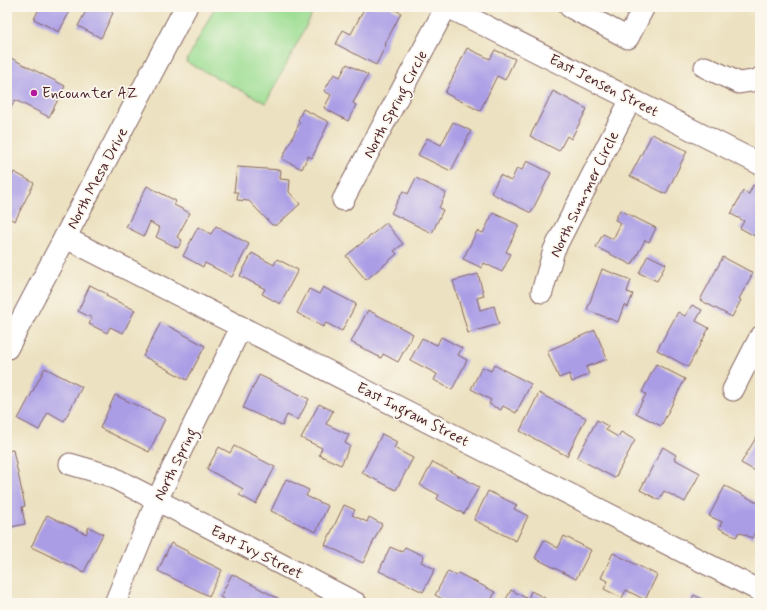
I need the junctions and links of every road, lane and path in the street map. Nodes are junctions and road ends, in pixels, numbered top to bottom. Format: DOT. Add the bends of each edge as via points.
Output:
graph roads {
  1 [pos="186,7"];
  2 [pos="447,7"];
  3 [pos="570,7"];
  4 [pos="644,7"];
  5 [pos="705,67"];
  6 [pos="760,78"];
  7 [pos="631,98"];
  8 [pos="760,164"];
  9 [pos="343,200"];
  10 [pos="66,238"];
  11 [pos="542,292"];
  12 [pos="241,327"];
  13 [pos="760,337"];
  14 [pos="7,348"];
  15 [pos="733,390"];
  16 [pos="70,464"];
  17 [pos="157,500"];
  18 [pos="760,591"];
  19 [pos="114,603"];
  20 [pos="356,603"];
  1 -- 10 [label="main road, North Mesa Drive"];
  2 -- 7 [label="street, East Jensen Street"];
  2 -- 9 [label="street, North Spring Circle"];
  3 -- 4 [label="street" via="628,38"];
  5 -- 6 [label="street" via="739,83"];
  7 -- 8 [label="street, East Jensen Street"];
  7 -- 11 [label="street, North Summer Circle" via="554,250"];
  10 -- 12 [label="street, East Ingram Street"];
  10 -- 14 [label="main road, North Mesa Drive"];
  12 -- 17 [label="street, North Spring"];
  12 -- 18 [label="street, East Ingram Street"];
  13 -- 15 [label="street"];
  16 -- 17 [label="street, East Ivy Street" via="108,475"];
  17 -- 19 [label="street, North Spring"];
  17 -- 20 [label="street, East Ivy Street"];
}
